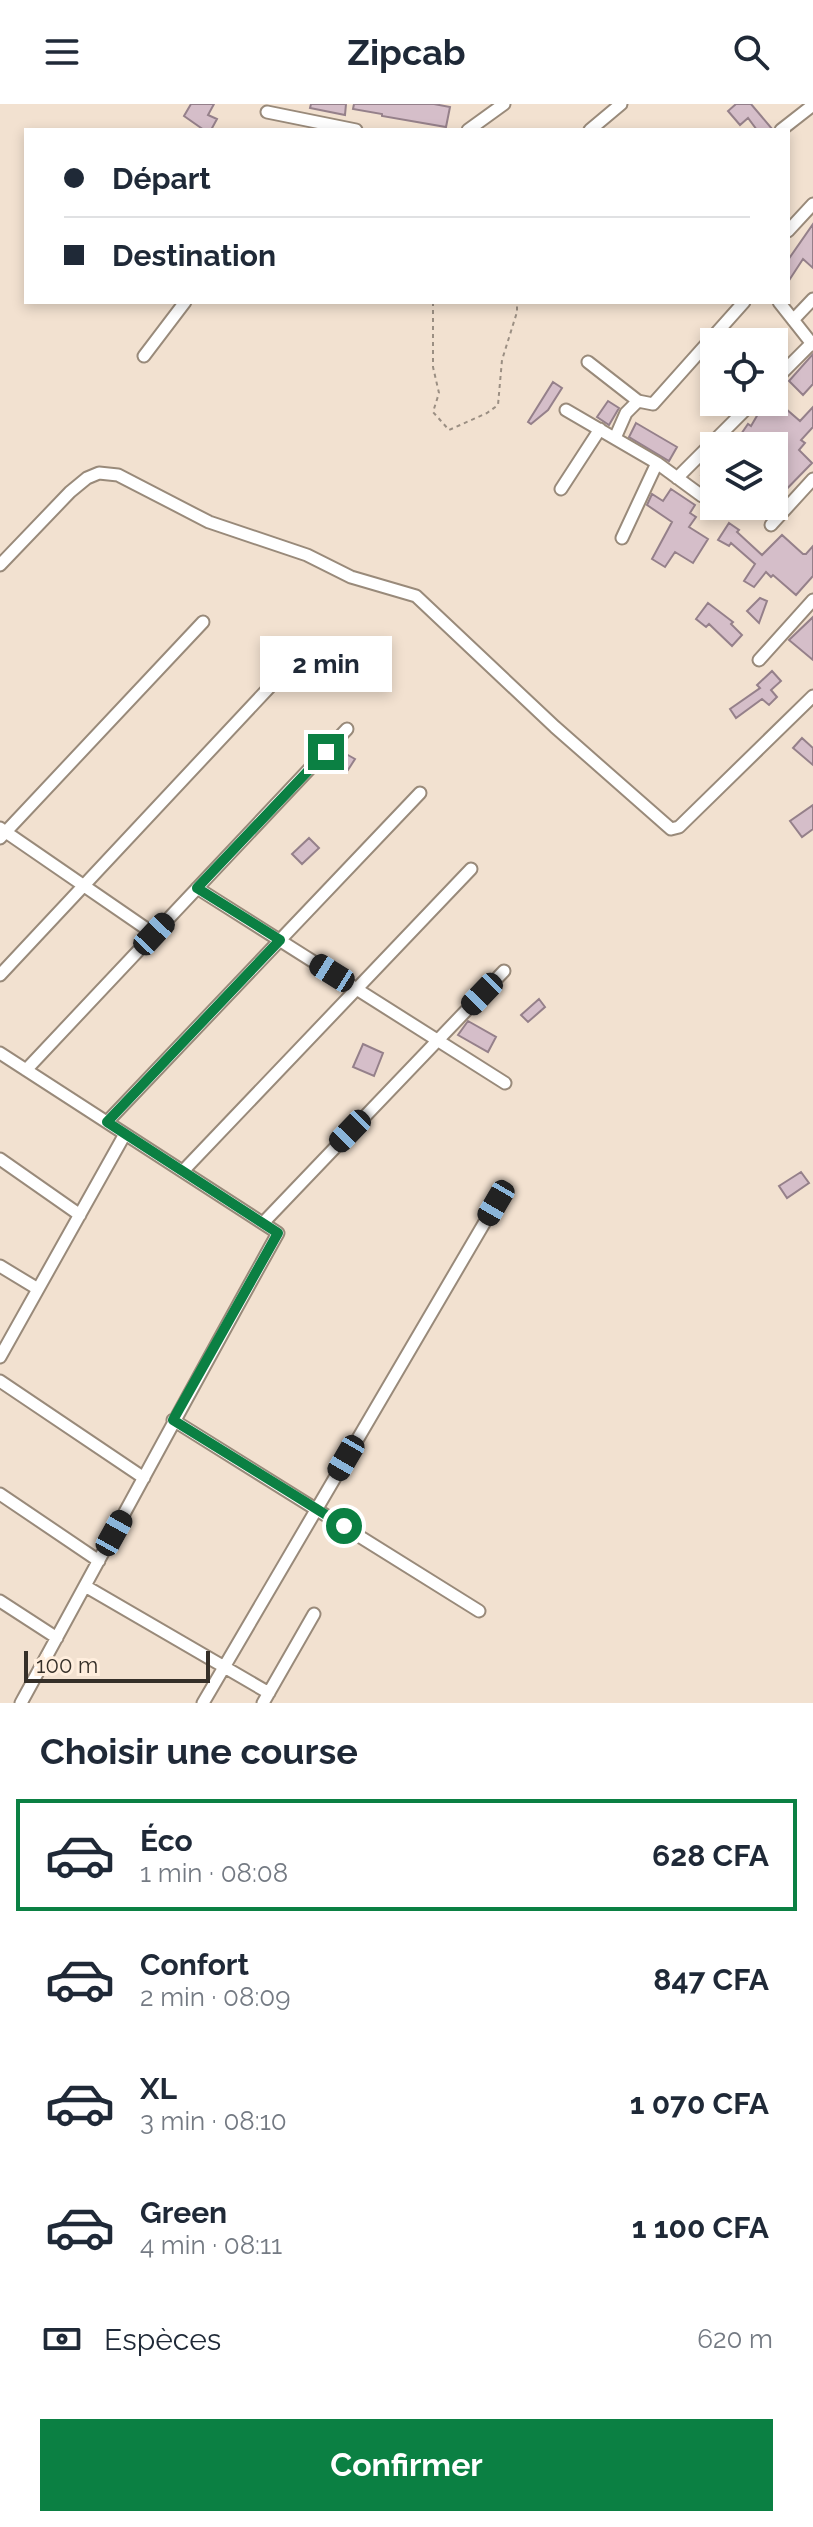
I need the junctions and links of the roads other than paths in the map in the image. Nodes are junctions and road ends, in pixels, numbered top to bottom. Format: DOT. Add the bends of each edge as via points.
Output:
graph roads {
  1 [pos="504,104"];
  2 [pos="621,104"];
  3 [pos="813,105"];
  4 [pos="267,112"];
  5 [pos="346,128"];
  6 [pos="471,128"];
  7 [pos="592,128"];
  8 [pos="784,128"];
  9 [pos="813,204"];
  10 [pos="790,229"];
  11 [pos="813,299"];
  12 [pos="183,304"];
  13 [pos="742,304"];
  14 [pos="781,304"];
  15 [pos="793,320"];
  16 [pos="812,344"];
  17 [pos="144,356"];
  18 [pos="588,362"];
  19 [pos="788,367"];
  20 [pos="638,401"];
  21 [pos="566,410"];
  22 [pos="739,416"];
  23 [pos="600,429"];
  24 [pos="615,438"];
  25 [pos="657,463"];
  26 [pos="677,478"];
  27 [pos="813,479"];
  28 [pos="561,489"];
  29 [pos="700,495"];
  30 [pos="771,525"];
  31 [pos="622,538"];
  32 [pos="0,565"];
  33 [pos="813,600"];
  34 [pos="203,622"];
  35 [pos="759,660"];
  36 [pos="278,678"];
  37 [pos="812,700"];
  38 [pos="347,729"];
  39 [pos="420,793"];
  40 [pos="2,833"];
  41 [pos="471,869"];
  42 [pos="83,886"];
  43 [pos="197,888"];
  44 [pos="154,934"];
  45 [pos="280,940"];
  46 [pos="504,971"];
  47 [pos="0,975"];
  48 [pos="357,989"];
  49 [pos="438,1040"];
  50 [pos="1,1057"];
  51 [pos="26,1070"];
  52 [pos="505,1083"];
  53 [pos="107,1122"];
  54 [pos="125,1134"];
  55 [pos="0,1159"];
  56 [pos="183,1171"];
  57 [pos="496,1203"];
  58 [pos="80,1215"];
  59 [pos="263,1223"];
  60 [pos="0,1266"];
  61 [pos="38,1289"];
  62 [pos="0,1357"];
  63 [pos="0,1381"];
  64 [pos="173,1420"];
  65 [pos="144,1478"];
  66 [pos="0,1494"];
  67 [pos="317,1510"];
  68 [pos="99,1561"];
  69 [pos="85,1586"];
  70 [pos="0,1601"];
  71 [pos="479,1611"];
  72 [pos="314,1614"];
  73 [pos="57,1638"];
  74 [pos="224,1667"];
  75 [pos="266,1698"];
  76 [pos="21,1703"];
  77 [pos="203,1703"];
  1 -- 6 [label="street"];
  2 -- 7 [label="street"];
  3 -- 8 [label="street"];
  4 -- 5 [label="street"];
  9 -- 10 [label="street"];
  11 -- 15 [label="street"];
  12 -- 17 [label="street"];
  13 -- 20 [label="street" via="653,404"];
  14 -- 15 [label="street"];
  15 -- 16 [label="street"];
  16 -- 19 [label="street"];
  18 -- 20 [label="street"];
  20 -- 24 [label="street"];
  21 -- 23 [label="street"];
  22 -- 26 [label="street"];
  23 -- 24 [label="street"];
  23 -- 28 [label="street"];
  24 -- 25 [label="street"];
  25 -- 26 [label="street"];
  25 -- 31 [label="street"];
  26 -- 29 [label="street"];
  27 -- 30 [label="street"];
  32 -- 37 [label="street" via="87,478 118,475 209,522 416,596 671,829"];
  33 -- 35 [label="street"];
  34 -- 40 [label="street"];
  36 -- 42 [label="street"];
  38 -- 43 [label="street"];
  39 -- 45 [label="street"];
  40 -- 42 [label="street"];
  41 -- 48 [label="street"];
  42 -- 44 [label="street"];
  42 -- 47 [label="street"];
  43 -- 44 [label="street"];
  43 -- 45 [label="street"];
  44 -- 51 [label="street"];
  45 -- 48 [label="street"];
  45 -- 53 [label="street"];
  46 -- 49 [label="street"];
  48 -- 49 [label="street"];
  48 -- 56 [label="street"];
  49 -- 52 [label="street"];
  49 -- 59 [label="street"];
  50 -- 51 [label="street"];
  51 -- 53 [label="street"];
  53 -- 54 [label="street"];
  54 -- 56 [label="street"];
  54 -- 58 [label="street"];
  55 -- 58 [label="street"];
  56 -- 59 [label="street"];
  57 -- 67 [label="street"];
  58 -- 61 [label="street"];
  59 -- 64 [label="street" via="278,1233"];
  60 -- 61 [label="street"];
  61 -- 62 [label="street"];
  63 -- 65 [label="street"];
  64 -- 65 [label="street"];
  64 -- 67 [label="street"];
  65 -- 68 [label="street"];
  66 -- 68 [label="street"];
  67 -- 71 [label="street"];
  67 -- 74 [label="street"];
  68 -- 69 [label="street"];
  69 -- 73 [label="street"];
  69 -- 74 [label="street"];
  70 -- 73 [label="street"];
  72 -- 75 [label="street"];
  73 -- 76 [label="street"];
  74 -- 75 [label="street"];
  74 -- 77 [label="street"];
}
